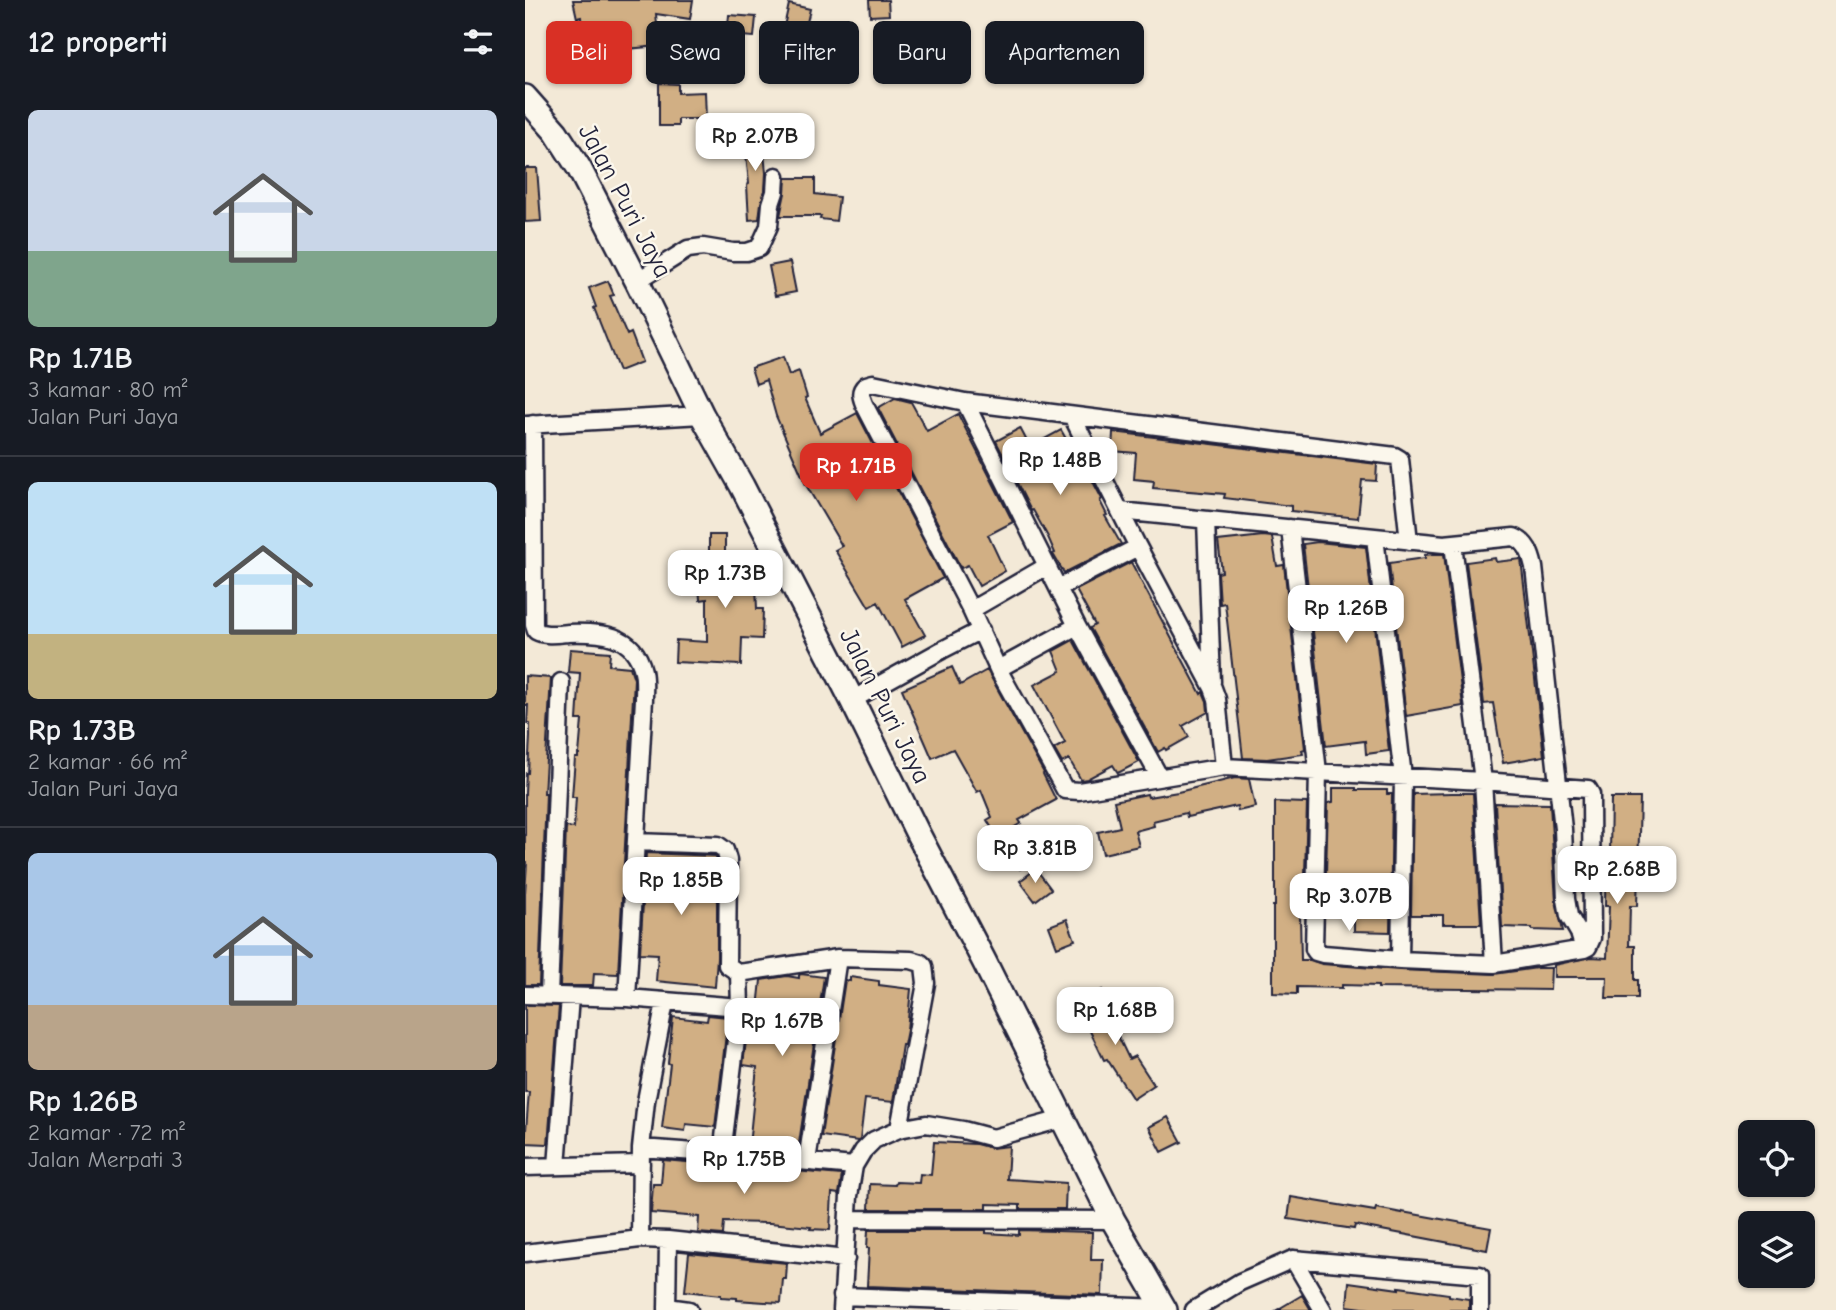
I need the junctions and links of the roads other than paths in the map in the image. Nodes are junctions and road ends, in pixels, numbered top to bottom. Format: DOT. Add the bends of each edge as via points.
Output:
graph roads {
  1 [pos="525,97"];
  2 [pos="776,176"];
  3 [pos="637,281"];
  4 [pos="965,402"];
  5 [pos="702,415"];
  6 [pos="1072,416"];
  7 [pos="529,425"];
  8 [pos="1120,511"];
  9 [pos="1206,520"];
  10 [pos="1290,528"];
  11 [pos="1375,537"];
  12 [pos="1409,541"];
  13 [pos="1453,544"];
  14 [pos="1138,547"];
  15 [pos="1047,566"];
  16 [pos="1058,589"];
  17 [pos="971,610"];
  18 [pos="1077,626"];
  19 [pos="981,630"];
  20 [pos="998,668"];
  21 [pos="561,682"];
  22 [pos="1213,688"];
  23 [pos="852,700"];
  24 [pos="1224,767"];
  25 [pos="1318,772"];
  26 [pos="1160,776"];
  27 [pos="1403,777"];
  28 [pos="1483,781"];
  29 [pos="1558,787"];
  30 [pos="636,842"];
  31 [pos="1584,949"];
  32 [pos="838,958"];
  33 [pos="1400,960"];
  34 [pos="1494,964"];
  35 [pos="739,973"];
  36 [pos="525,995"];
  37 [pos="549,996"];
  38 [pos="570,997"];
  39 [pos="627,998"];
  40 [pos="665,1002"];
  41 [pos="740,1006"];
  42 [pos="1062,1119"];
  43 [pos="899,1129"];
  44 [pos="722,1154"];
  45 [pos="641,1156"];
  46 [pos="807,1161"];
  47 [pos="557,1166"];
  48 [pos="854,1166"];
  49 [pos="525,1167"];
  50 [pos="848,1219"];
  51 [pos="1113,1220"];
  52 [pos="640,1239"];
  53 [pos="668,1240"];
  54 [pos="525,1253"];
  55 [pos="846,1259"];
  56 [pos="1293,1259"];
  57 [pos="842,1303"];
  58 [pos="667,1309"];
  59 [pos="1164,1309"];
  60 [pos="689,1310"];
  61 [pos="1194,1310"];
  62 [pos="1323,1310"];
  63 [pos="1480,1310"];
  1 -- 3 [label="street, Jalan Puri Jaya" via="568,150"];
  2 -- 3 [label="street" via="769,226 759,248 747,252 688,249"];
  3 -- 5 [label="street, Jalan Puri Jaya"];
  4 -- 6 [label="street"];
  4 -- 15 [label="street"];
  4 -- 17 [label="street" via="873,383 863,387 861,396"];
  5 -- 7 [label="street"];
  5 -- 23 [label="street, Jalan Puri Jaya"];
  6 -- 8 [label="street"];
  6 -- 12 [label="street" via="1395,456 1400,459"];
  7 -- 30 [label="street" via="536,631 610,634 628,645 644,672"];
  8 -- 9 [label="street"];
  8 -- 14 [label="street"];
  9 -- 10 [label="street"];
  9 -- 22 [label="street"];
  10 -- 11 [label="street"];
  10 -- 25 [label="street"];
  11 -- 12 [label="street"];
  11 -- 27 [label="street"];
  12 -- 13 [label="street"];
  13 -- 28 [label="street"];
  13 -- 29 [label="street" via="1514,537 1521,539 1531,555"];
  14 -- 16 [label="street"];
  14 -- 22 [label="street"];
  15 -- 16 [label="street"];
  15 -- 17 [label="street"];
  16 -- 18 [label="street"];
  17 -- 19 [label="street"];
  18 -- 20 [label="street"];
  18 -- 26 [label="street"];
  19 -- 20 [label="street"];
  19 -- 23 [label="street"];
  20 -- 26 [label="street" via="1065,790"];
  21 -- 37 [label="street"];
  22 -- 24 [label="street"];
  23 -- 42 [label="street, Jalan Puri Jaya"];
  24 -- 25 [label="street"];
  24 -- 26 [label="street"];
  25 -- 27 [label="street"];
  25 -- 33 [label="street" via="1314,948 1323,954"];
  27 -- 28 [label="street"];
  27 -- 33 [label="street"];
  28 -- 29 [label="street"];
  28 -- 34 [label="street"];
  29 -- 31 [label="street" via="1566,899"];
  29 -- 31 [label="street" via="1588,789 1591,794 1592,938"];
  30 -- 35 [label="street" via="718,845 725,850 727,965"];
  30 -- 39 [label="street"];
  31 -- 34 [label="street"];
  32 -- 35 [label="street"];
  32 -- 43 [label="street" via="911,960 924,966 926,983"];
  32 -- 46 [label="street"];
  33 -- 34 [label="street"];
  35 -- 41 [label="street"];
  36 -- 37 [label="street"];
  37 -- 38 [label="street"];
  38 -- 39 [label="street"];
  38 -- 47 [label="street"];
  39 -- 40 [label="street"];
  40 -- 41 [label="street"];
  40 -- 45 [label="street" via="646,1101"];
  41 -- 44 [label="street"];
  42 -- 43 [label="street" via="993,1138 926,1124"];
  42 -- 51 [label="street, Jalan Puri Jaya"];
  43 -- 48 [label="street" via="874,1140"];
  44 -- 45 [label="street"];
  44 -- 46 [label="street"];
  45 -- 47 [label="street"];
  45 -- 52 [label="street"];
  46 -- 48 [label="street"];
  47 -- 49 [label="street"];
  48 -- 50 [label="street"];
  50 -- 51 [label="street"];
  50 -- 55 [label="street"];
  51 -- 59 [label="street, Jalan Puri Jaya"];
  52 -- 53 [label="street"];
  52 -- 54 [label="street"];
  53 -- 55 [label="street"];
  53 -- 58 [label="street"];
  55 -- 57 [label="street"];
  56 -- 61 [label="street" via="1240,1282"];
  56 -- 62 [label="street"];
  56 -- 63 [label="street" via="1480,1275"];
  57 -- 59 [label="street"];
  58 -- 60 [label="street"];
}
